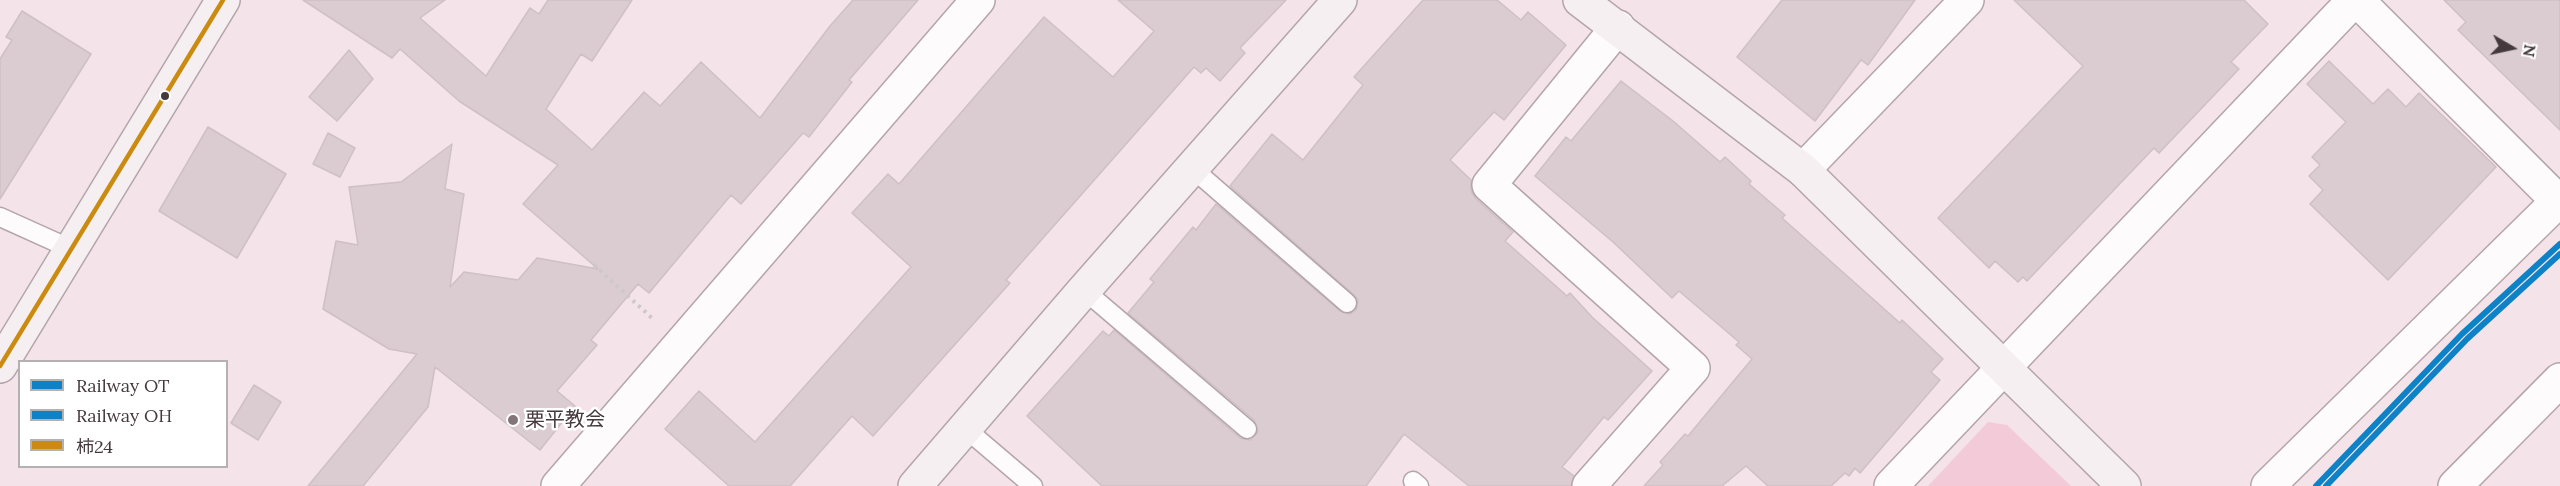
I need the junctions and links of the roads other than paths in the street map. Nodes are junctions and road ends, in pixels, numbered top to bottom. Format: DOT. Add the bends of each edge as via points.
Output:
graph roads {
  1 [pos="223,0"];
  2 [pos="978,0"];
  3 [pos="1340,0"];
  4 [pos="1580,0"];
  5 [pos="1967,0"];
  6 [pos="2355,0"];
  7 [pos="1618,27"];
  8 [pos="1192,168"];
  9 [pos="1803,170"];
  10 [pos="2559,200"];
  11 [pos="0,217"];
  12 [pos="71,249"];
  13 [pos="1084,290"];
  14 [pos="1347,303"];
  15 [pos="0,366"];
  16 [pos="2003,368"];
  17 [pos="2560,380"];
  18 [pos="966,429"];
  19 [pos="1247,429"];
  20 [pos="2465,483"];
  21 [pos="558,486"];
  22 [pos="915,486"];
  23 [pos="1033,486"];
  24 [pos="1589,486"];
  25 [pos="1891,486"];
  26 [pos="2124,486"];
  27 [pos="2268,486"];
  1 -- 12 [label="street"];
  2 -- 21 [label="street"];
  3 -- 8 [label="street"];
  4 -- 7 [label="street"];
  5 -- 9 [label="street"];
  6 -- 10 [label="street"];
  6 -- 16 [label="street"];
  7 -- 9 [label="street"];
  7 -- 24 [label="street" via="1489,185 1693,368"];
  8 -- 13 [label="street"];
  8 -- 14 [label="lane"];
  9 -- 16 [label="street"];
  10 -- 27 [label="street"];
  11 -- 12 [label="lane"];
  12 -- 15 [label="street"];
  13 -- 18 [label="street"];
  13 -- 19 [label="lane"];
  16 -- 25 [label="street"];
  16 -- 26 [label="street"];
  17 -- 20 [label="street"];
  18 -- 22 [label="street"];
  18 -- 23 [label="lane"];
}
